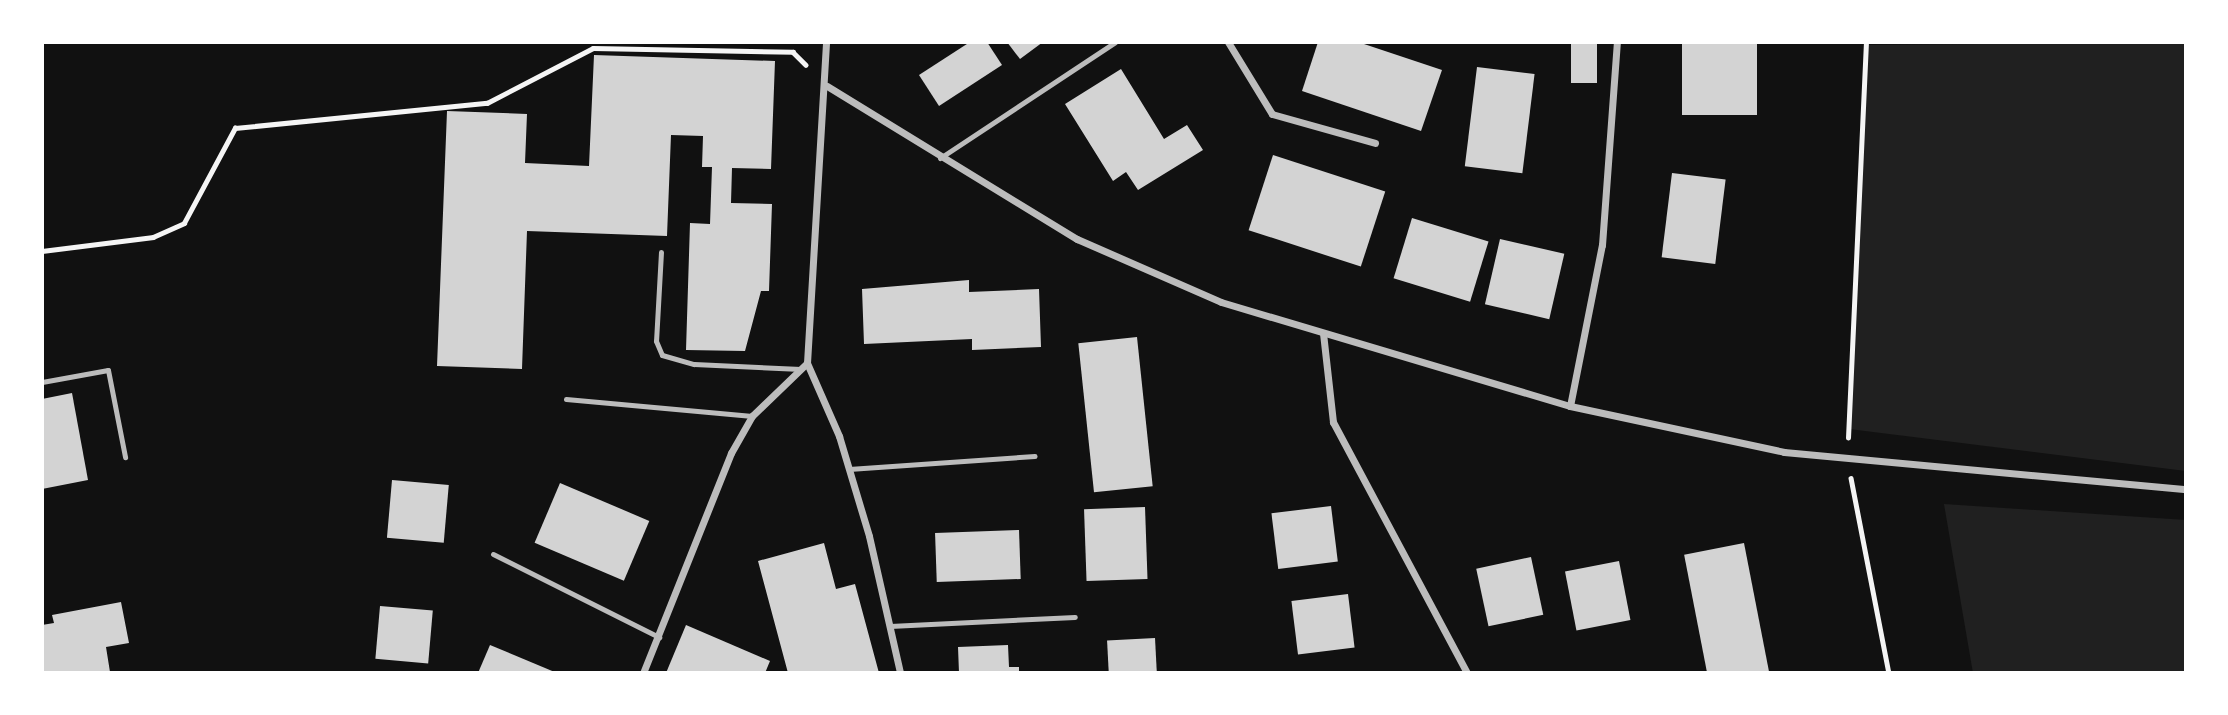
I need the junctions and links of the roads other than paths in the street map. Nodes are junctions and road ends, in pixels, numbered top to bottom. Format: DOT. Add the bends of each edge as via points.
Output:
graph roads {
  1 [pos="826,42"];
  2 [pos="1115,42"];
  3 [pos="1228,42"];
  4 [pos="1617,42"];
  5 [pos="827,86"];
  6 [pos="1375,143"];
  7 [pos="940,158"];
  8 [pos="661,252"];
  9 [pos="1323,333"];
  10 [pos="804,366"];
  11 [pos="42,382"];
  12 [pos="566,398"];
  13 [pos="1570,406"];
  14 [pos="752,416"];
  15 [pos="1035,456"];
  16 [pos="125,457"];
  17 [pos="849,469"];
  18 [pos="2186,489"];
  19 [pos="493,554"];
  20 [pos="1075,617"];
  21 [pos="890,626"];
  22 [pos="659,637"];
  23 [pos="643,673"];
  24 [pos="900,673"];
  25 [pos="1467,673"];
  1 -- 5 [label="street"];
  2 -- 7 [label="lane"];
  3 -- 6 [label="street" via="1272,114"];
  4 -- 13 [label="street" via="1600,258"];
  5 -- 7 [label="street"];
  5 -- 10 [label="street"];
  7 -- 9 [label="street" via="1077,239 1221,302"];
  8 -- 10 [label="lane" via="656,341 662,355 694,363"];
  9 -- 13 [label="street"];
  9 -- 25 [label="street" via="1333,422"];
  10 -- 14 [label="street"];
  10 -- 17 [label="street"];
  11 -- 16 [label="lane" via="108,370"];
  12 -- 14 [label="lane"];
  13 -- 18 [label="street" via="1784,452"];
  14 -- 22 [label="street" via="731,453"];
  15 -- 17 [label="lane"];
  17 -- 21 [label="street"];
  19 -- 22 [label="lane"];
  20 -- 21 [label="lane"];
  21 -- 24 [label="street"];
  22 -- 23 [label="street"];
}
